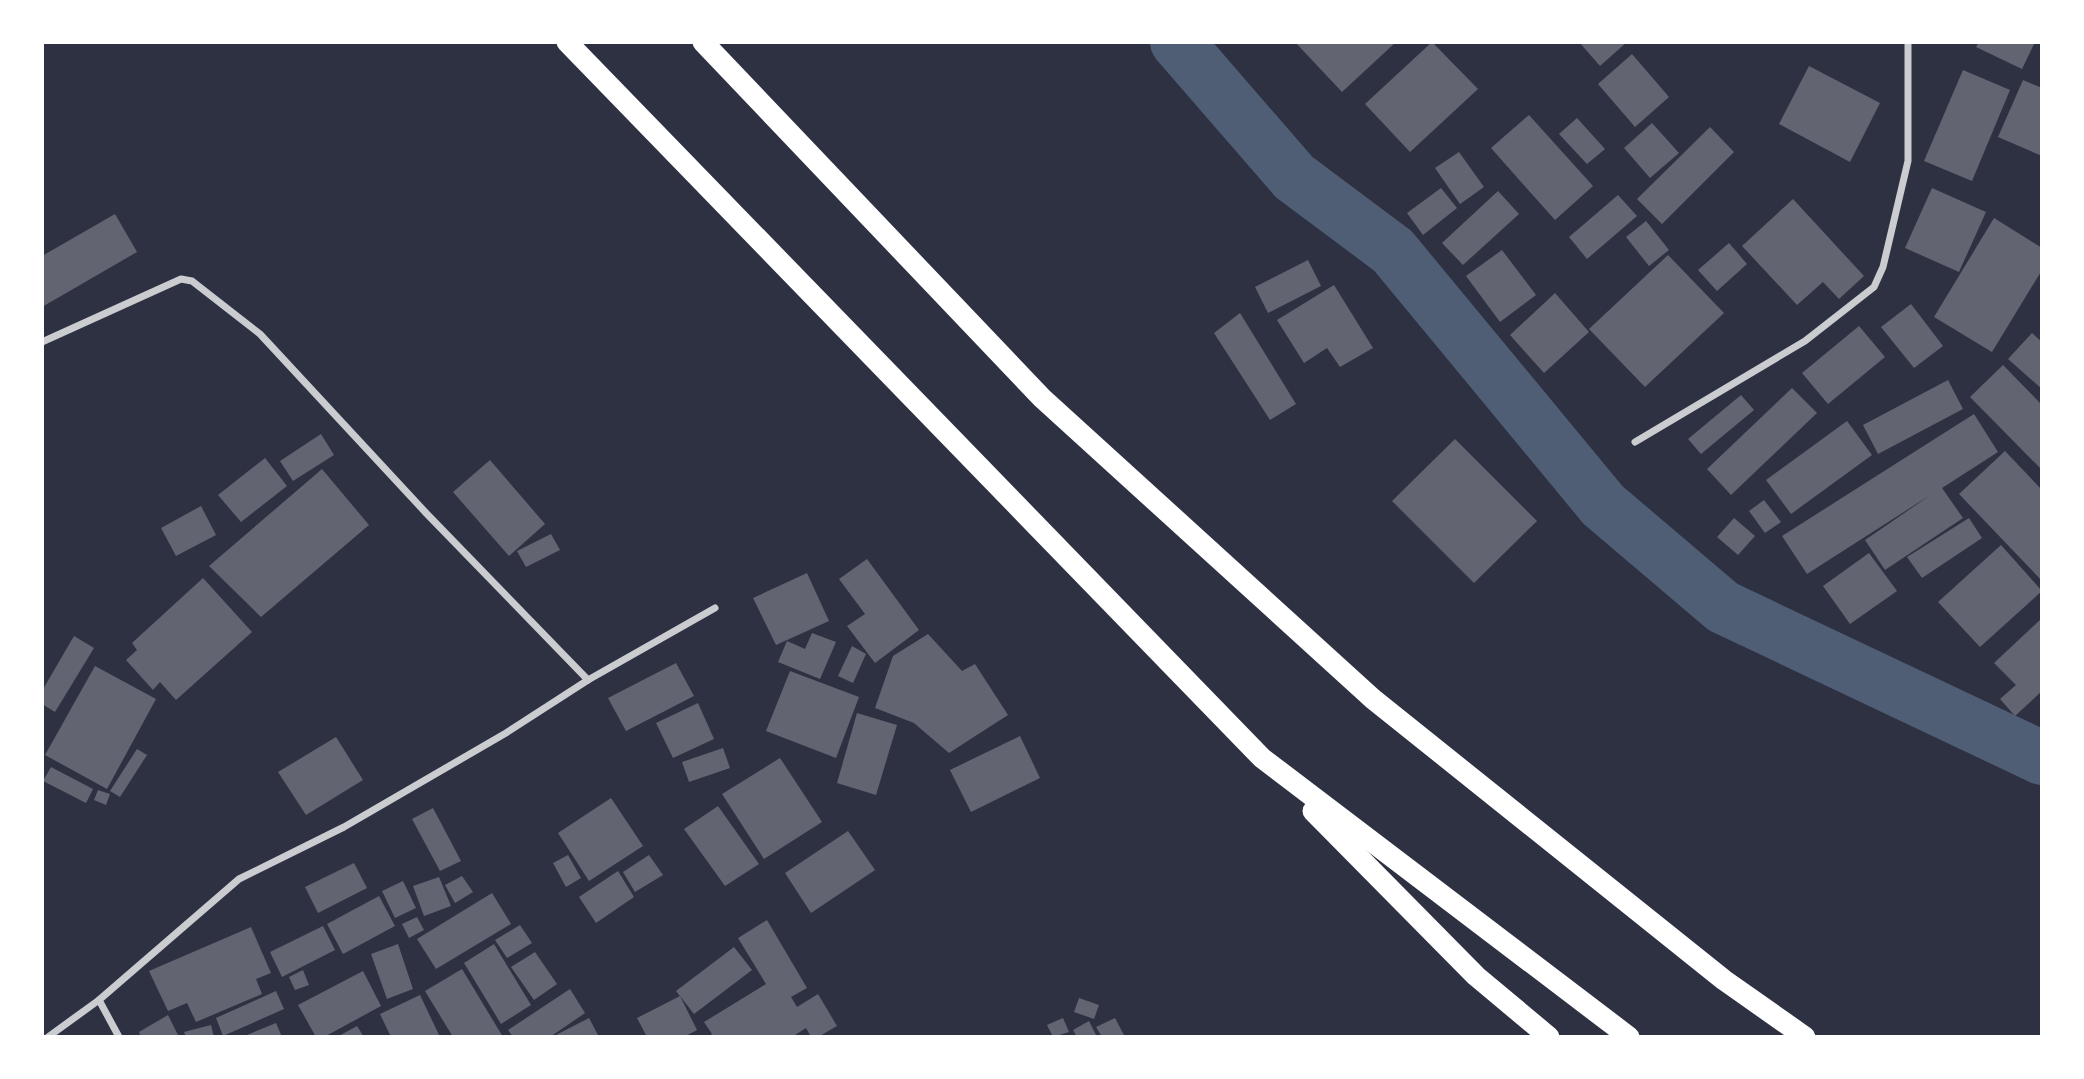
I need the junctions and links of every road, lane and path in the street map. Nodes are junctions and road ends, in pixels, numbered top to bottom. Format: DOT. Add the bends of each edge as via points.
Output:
graph roads {
  1 [pos="567,42"];
  2 [pos="703,42"];
  3 [pos="1909,42"];
  4 [pos="42,342"];
  5 [pos="1635,442"];
  6 [pos="715,608"];
  7 [pos="589,680"];
  8 [pos="1262,758"];
  9 [pos="99,1000"];
  10 [pos="48,1037"];
  11 [pos="119,1037"];
  12 [pos="1549,1037"];
  13 [pos="1629,1037"];
  14 [pos="1805,1037"];
  1 -- 8 [label="highway"];
  2 -- 14 [label="highway" via="1042,398 1373,699 1724,980"];
  3 -- 5 [label="street" via="1908,161 1884,267 1874,287 1805,341"];
  4 -- 7 [label="street" via="181,279 191,281 260,334"];
  6 -- 7 [label="street"];
  7 -- 9 [label="street" via="345,827 239,879"];
  8 -- 12 [label="highway" via="1475,976"];
  8 -- 13 [label="highway"];
  9 -- 10 [label="street"];
  9 -- 11 [label="street"];
}
